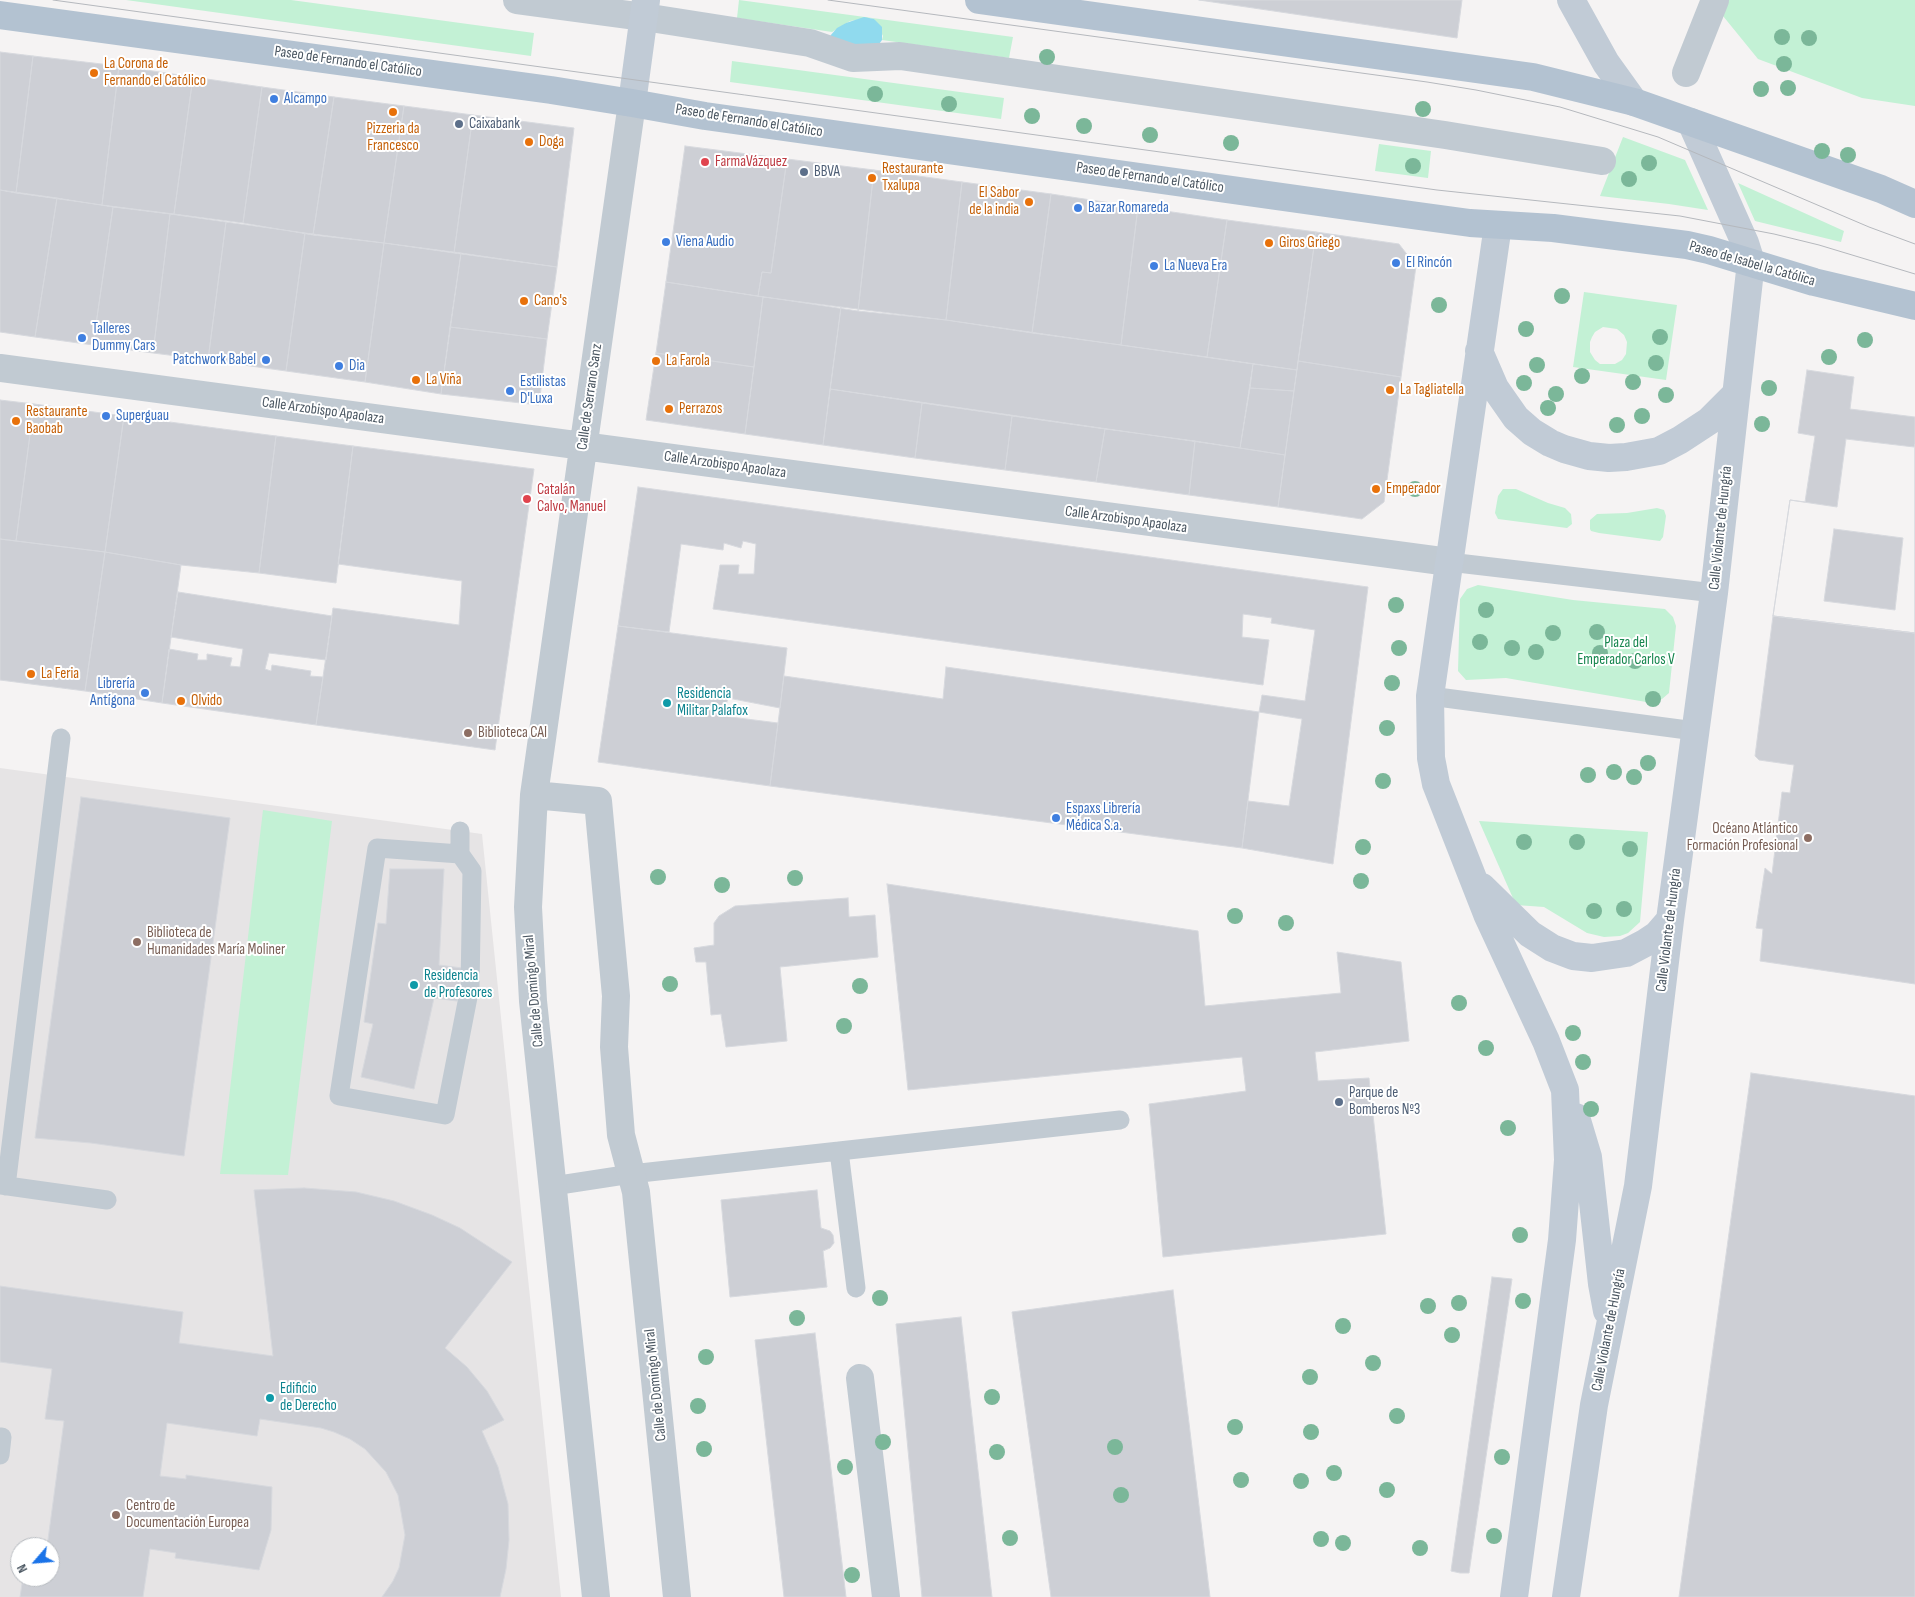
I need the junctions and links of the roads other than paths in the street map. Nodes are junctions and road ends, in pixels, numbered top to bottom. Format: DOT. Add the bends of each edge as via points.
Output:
graph roads {
  1 [pos="517,0"];
  2 [pos="979,0"];
  3 [pos="1571,0"];
  4 [pos="1714,0"];
  5 [pos="645,9"];
  6 [pos="0,15"];
  7 [pos="1686,73"];
  8 [pos="632,102"];
  9 [pos="1634,102"];
  10 [pos="1690,122"];
  11 [pos="1602,161"];
  12 [pos="1915,204"];
  13 [pos="1498,225"];
  14 [pos="1751,262"];
  15 [pos="1915,306"];
  16 [pos="1478,351"];
  17 [pos="0,368"];
  18 [pos="1736,394"];
  19 [pos="583,446"];
  20 [pos="1449,562"];
  21 [pos="1714,593"];
  22 [pos="1430,696"];
  23 [pos="1695,732"];
  24 [pos="60,738"];
  25 [pos="534,795"];
  26 [pos="460,831"];
  27 [pos="460,854"];
  28 [pos="1474,879"];
  29 [pos="1670,920"];
  30 [pos="1565,1090"];
  31 [pos="1120,1120"];
  32 [pos="839,1151"];
  33 [pos="631,1174"];
  34 [pos="3,1186"];
  35 [pos="553,1186"];
  36 [pos="107,1200"];
  37 [pos="856,1288"];
  38 [pos="1610,1328"];
  39 [pos="860,1378"];
  40 [pos="0,1437"];
  41 [pos="0,1455"];
  42 [pos="596,1597"];
  43 [pos="677,1597"];
  44 [pos="886,1597"];
  45 [pos="1514,1597"];
  46 [pos="1566,1597"];
  1 -- 5 [label="street"];
  2 -- 9 [label="main road" via="1492,70"];
  3 -- 9 [label="main road" via="1606,63"];
  4 -- 7 [label="street"];
  5 -- 8 [label="main road, Calle de Serrano Sanz"];
  5 -- 11 [label="street" via="810,43 853,58 900,56"];
  6 -- 8 [label="main road, Paseo de Fernando el Católico"];
  8 -- 13 [label="main road, Paseo de Fernando el Católico" via="704,116"];
  8 -- 19 [label="street, Calle de Serrano Sanz"];
  9 -- 10 [label="main road"];
  10 -- 12 [label="main road"];
  10 -- 14 [label="main road, Calle Violante de Hungría"];
  13 -- 14 [label="main road, Paseo de Isabel la Católica" via="1553,228 1687,245"];
  13 -- 16 [label="main road"];
  14 -- 15 [label="main road, Paseo de Isabel la Católica" via="1814,282"];
  14 -- 18 [label="main road, Calle Violante de Hungría"];
  16 -- 18 [label="main road" via="1495,388 1516,418 1550,443 1589,456 1626,457 1659,451 1709,421"];
  16 -- 20 [label="main road"];
  17 -- 19 [label="street, Calle Arzobispo Apaolaza"];
  18 -- 21 [label="main road, Calle Violante de Hungría"];
  19 -- 20 [label="street, Calle Arzobispo Apaolaza"];
  19 -- 25 [label="street, Calle de Serrano Sanz"];
  20 -- 21 [label="lane"];
  20 -- 22 [label="main road"];
  21 -- 23 [label="main road, Calle Violante de Hungría"];
  22 -- 23 [label="lane"];
  22 -- 28 [label="main road" via="1431,758 1436,784"];
  23 -- 29 [label="main road, Calle Violante de Hungría"];
  24 -- 34 [label="lane"];
  25 -- 33 [label="street, Calle de Domingo Miral" via="598,801 616,996 614,1047 621,1136"];
  25 -- 35 [label="street, Calle de Domingo Miral" via="528,907 533,1001"];
  26 -- 27 [label="lane"];
  27 -- 27 [label="lane" via="472,871 470,987 445,1115 339,1096 377,848"];
  28 -- 29 [label="main road" via="1530,934 1573,956 1592,958 1626,952 1645,944"];
  28 -- 30 [label="main road"];
  29 -- 38 [label="main road, Calle Violante de Hungría" via="1638,1186"];
  30 -- 38 [label="main road" via="1581,1128 1588,1157"];
  30 -- 45 [label="main road" via="1568,1160 1562,1240"];
  31 -- 32 [label="lane"];
  32 -- 33 [label="lane"];
  32 -- 37 [label="lane"];
  33 -- 35 [label="lane"];
  33 -- 43 [label="street, Calle de Domingo Miral" via="641,1236"];
  34 -- 36 [label="lane"];
  35 -- 42 [label="street, Calle de Domingo Miral"];
  38 -- 46 [label="main road, Calle Violante de Hungría" via="1594,1405"];
  39 -- 44 [label="street"];
  40 -- 41 [label="lane"];
}
